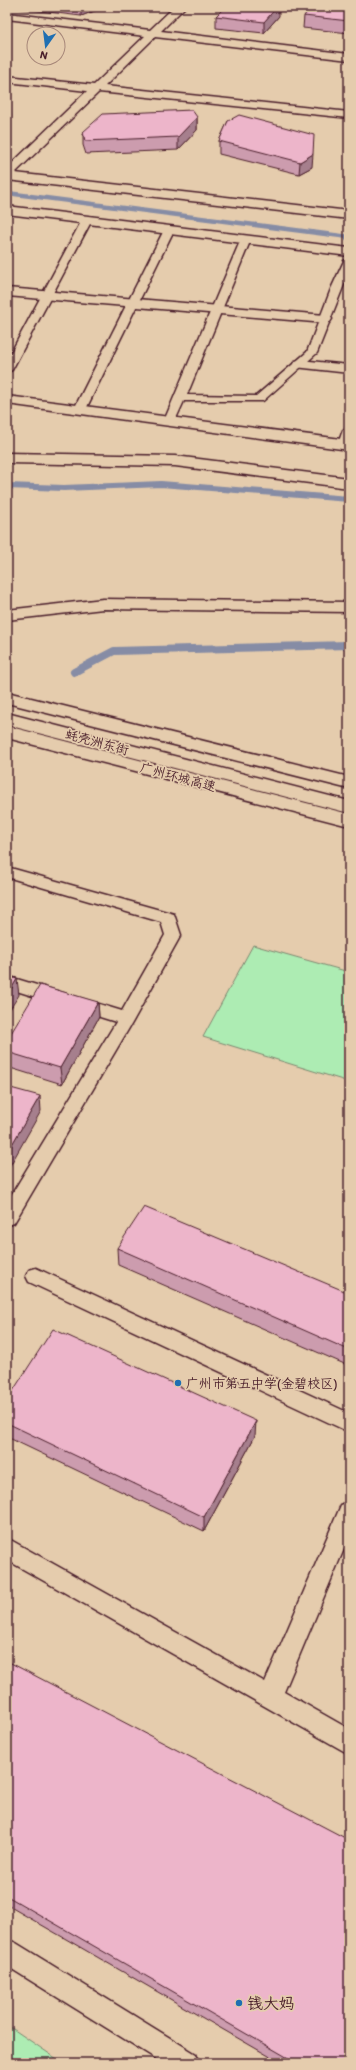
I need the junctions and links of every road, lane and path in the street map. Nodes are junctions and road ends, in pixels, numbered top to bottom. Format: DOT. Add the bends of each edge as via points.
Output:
graph roads {
  1 [pos="180,7"];
  2 [pos="7,16"];
  3 [pos="152,33"];
  4 [pos="349,57"];
  5 [pos="7,79"];
  6 [pos="97,89"];
  7 [pos="349,115"];
  8 [pos="7,176"];
  9 [pos="344,202"];
  10 [pos="8,212"];
  11 [pos="335,213"];
  12 [pos="349,215"];
  13 [pos="87,220"];
  14 [pos="169,230"];
  15 [pos="246,239"];
  16 [pos="349,252"];
  17 [pos="349,262"];
  18 [pos="336,289"];
  19 [pos="349,290"];
  20 [pos="7,292"];
  21 [pos="47,295"];
  22 [pos="133,302"];
  23 [pos="217,309"];
  24 [pos="325,318"];
  25 [pos="300,364"];
  26 [pos="349,369"];
  27 [pos="7,370"];
  28 [pos="180,398"];
  29 [pos="7,400"];
  30 [pos="80,409"];
  31 [pos="170,421"];
  32 [pos="349,430"];
  33 [pos="346,444"];
  34 [pos="7,458"];
  35 [pos="349,483"];
  36 [pos="349,607"];
  37 [pos="7,615"];
  38 [pos="7,697"];
  39 [pos="7,719"];
  40 [pos="7,732"];
  41 [pos="349,783"];
  42 [pos="349,807"];
  43 [pos="349,820"];
  44 [pos="7,872"];
  45 [pos="7,982"];
  46 [pos="126,1019"];
  47 [pos="7,1218"];
  48 [pos="36,1276"];
  49 [pos="349,1423"];
  50 [pos="349,1512"];
  51 [pos="7,1548"];
  52 [pos="270,1697"];
  53 [pos="349,1742"];
  54 [pos="7,1952"];
  55 [pos="187,2063"];
  1 -- 3 [label="main road"];
  2 -- 3 [label="main road"];
  3 -- 4 [label="main road"];
  3 -- 6 [label="main road"];
  5 -- 6 [label="main road"];
  6 -- 7 [label="main road"];
  6 -- 8 [label="main road"];
  8 -- 11 [label="main road"];
  9 -- 11 [label="main road"];
  10 -- 13 [label="main road"];
  11 -- 12 [label="main road"];
  13 -- 14 [label="main road"];
  13 -- 21 [label="lane"];
  14 -- 15 [label="main road"];
  14 -- 22 [label="lane"];
  15 -- 16 [label="main road"];
  15 -- 23 [label="lane"];
  17 -- 18 [label="lane"];
  18 -- 19 [label="lane"];
  18 -- 24 [label="lane"];
  20 -- 21 [label="main road"];
  21 -- 22 [label="main road"];
  21 -- 27 [label="lane"];
  22 -- 23 [label="main road"];
  22 -- 30 [label="lane"];
  23 -- 24 [label="main road"];
  23 -- 28 [label="lane"];
  24 -- 25 [label="lane" via="312,353"];
  25 -- 26 [label="main road"];
  25 -- 28 [label="lane" via="259,399"];
  28 -- 31 [label="lane"];
  29 -- 30 [label="main road"];
  30 -- 31 [label="main road"];
  31 -- 33 [label="main road"];
  32 -- 33 [label="lane"];
  34 -- 35 [label="main road" via="175,460"];
  36 -- 37 [label="main road" via="104,604"];
  38 -- 41 [label="main road"];
  39 -- 42 [label="main road, 蚝壳洲东街"];
  40 -- 43 [label="main road, 广州环城高速"];
  44 -- 46 [label="lane" via="168,918 173,935"];
  45 -- 46 [label="lane"];
  46 -- 47 [label="lane"];
  48 -- 49 [label="lane"];
  50 -- 52 [label="lane"];
  51 -- 52 [label="lane"];
  52 -- 53 [label="lane"];
  54 -- 55 [label="lane"];
}
